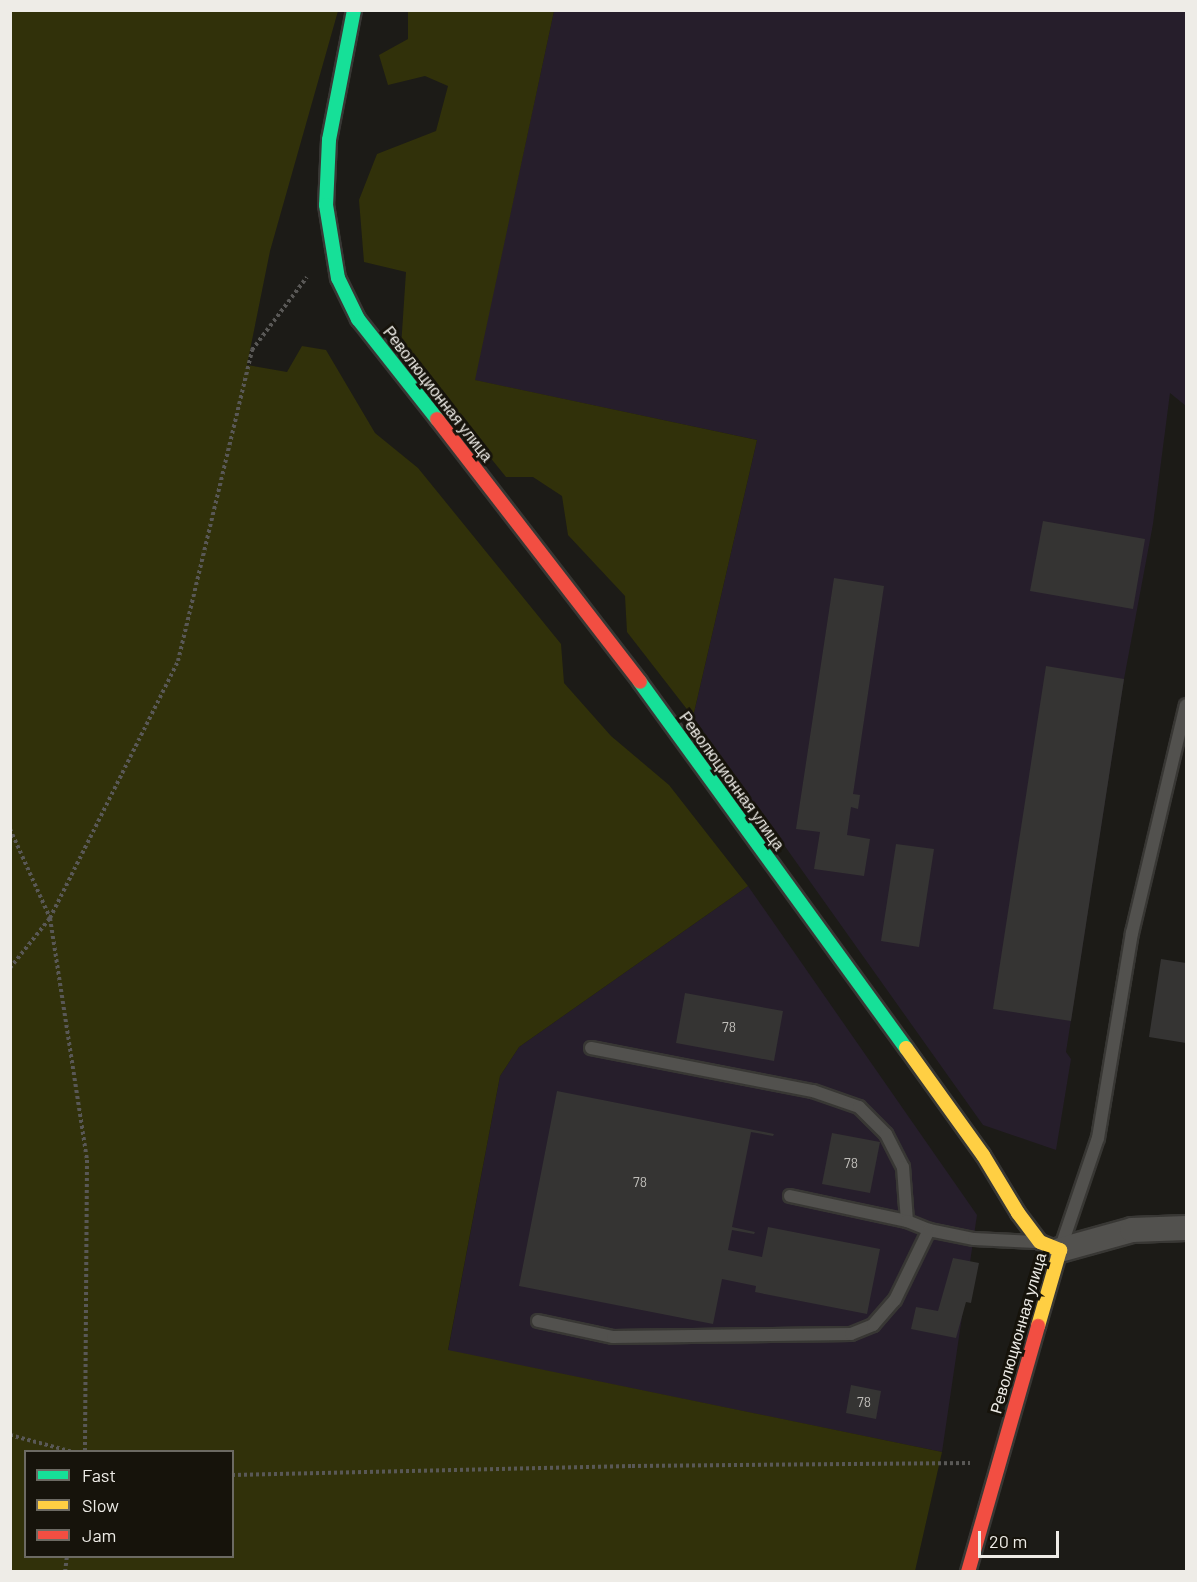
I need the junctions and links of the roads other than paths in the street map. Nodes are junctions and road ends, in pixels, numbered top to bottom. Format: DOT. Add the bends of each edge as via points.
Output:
graph roads {
  1 [pos="354,10"];
  2 [pos="1186,705"];
  3 [pos="591,1048"];
  4 [pos="790,1196"];
  5 [pos="907,1221"];
  6 [pos="1186,1228"];
  7 [pos="929,1230"];
  8 [pos="1050,1246"];
  9 [pos="538,1321"];
  10 [pos="968,1572"];
  1 -- 8 [label="street, Революционная улица" via="329,140 326,205 338,278 358,319 614,645 983,1155 1018,1213"];
  2 -- 8 [label="lane" via="1132,933 1098,1138"];
  3 -- 5 [label="lane" via="813,1090 859,1107 886,1134 903,1167"];
  4 -- 5 [label="lane"];
  5 -- 7 [label="lane"];
  6 -- 8 [label="street" via="1132,1230"];
  7 -- 8 [label="lane" via="974,1239"];
  7 -- 9 [label="lane" via="895,1300 873,1325 851,1334 613,1337"];
  8 -- 10 [label="street, Революционная улица" via="999,1463"];
}
